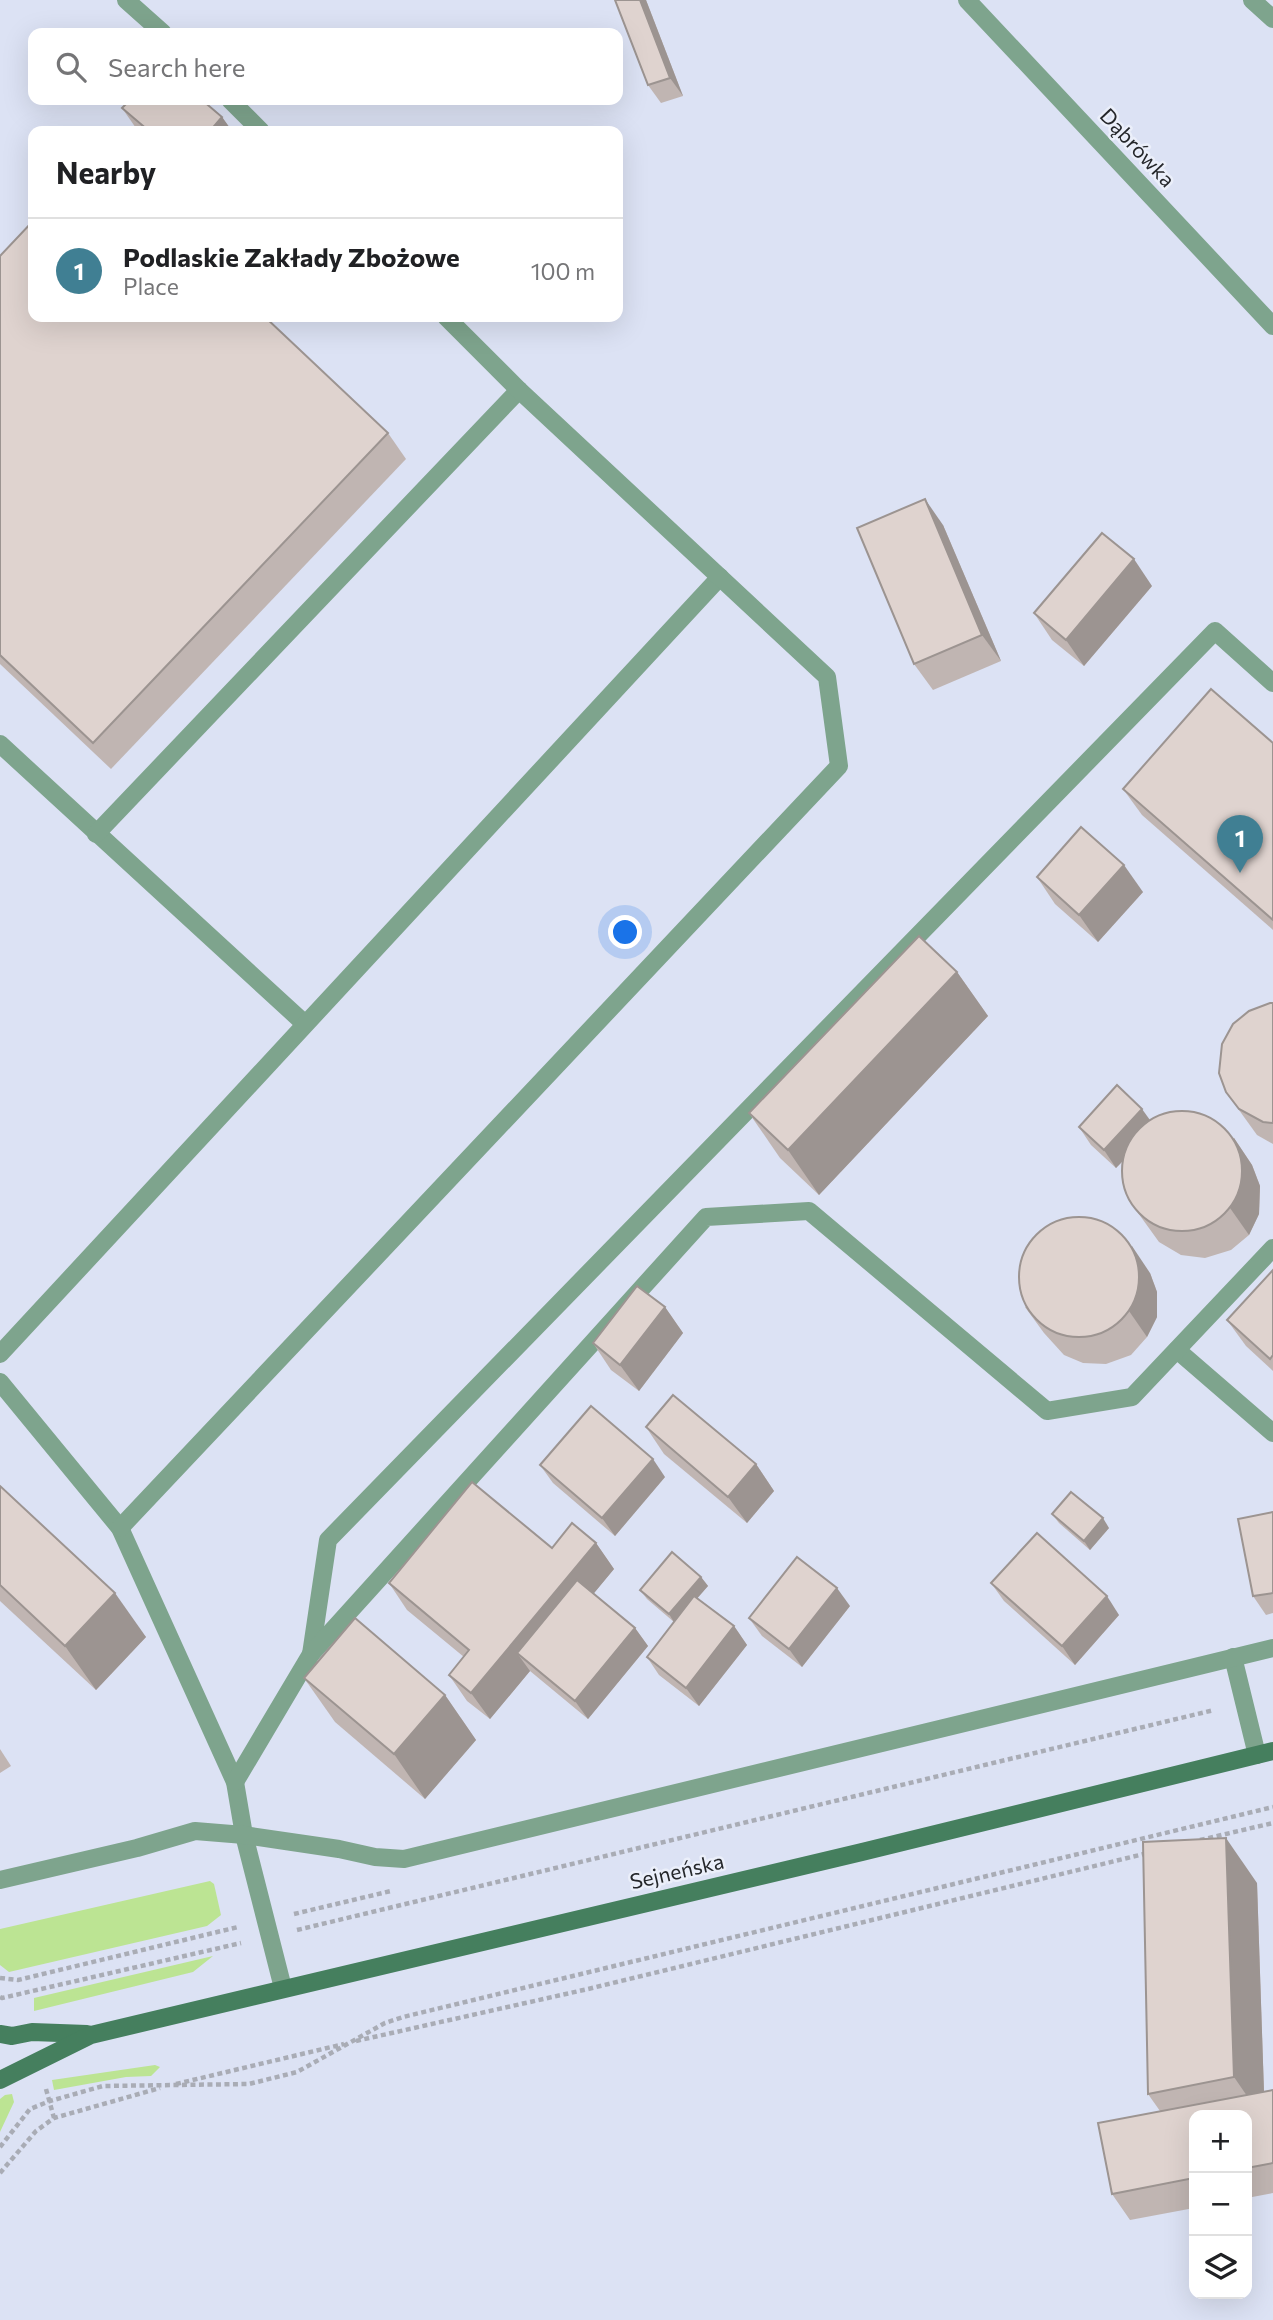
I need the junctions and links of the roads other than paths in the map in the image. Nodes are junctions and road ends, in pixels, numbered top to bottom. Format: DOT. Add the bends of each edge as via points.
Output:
graph roads {
  1 [pos="126,0"];
  2 [pos="967,0"];
  3 [pos="1252,0"];
  4 [pos="1273,19"];
  5 [pos="157,28"];
  6 [pos="235,105"];
  7 [pos="256,126"];
  8 [pos="451,322"];
  9 [pos="1273,327"];
  10 [pos="519,390"];
  11 [pos="720,577"];
  12 [pos="1273,683"];
  13 [pos="0,744"];
  14 [pos="96,834"];
  15 [pos="305,1024"];
  16 [pos="1273,1248"];
  17 [pos="1177,1350"];
  18 [pos="0,1354"];
  19 [pos="0,1382"];
  20 [pos="1273,1433"];
  21 [pos="120,1528"];
  22 [pos="1273,1648"];
  23 [pos="311,1654"];
  24 [pos="1233,1657"];
  25 [pos="1265,1753"];
  26 [pos="235,1783"];
  27 [pos="244,1835"];
  28 [pos="0,1880"];
  29 [pos="283,1988"];
  30 [pos="0,2034"];
  31 [pos="91,2035"];
  32 [pos="0,2080"];
  1 -- 5 [label="street"];
  2 -- 9 [label="street, Dąbrówka"];
  3 -- 4 [label="street"];
  6 -- 7 [label="street"];
  8 -- 10 [label="street"];
  10 -- 11 [label="street"];
  10 -- 14 [label="street"];
  11 -- 15 [label="street"];
  11 -- 21 [label="street" via="827,677 839,765"];
  12 -- 23 [label="street" via="1215,631 328,1539"];
  13 -- 14 [label="street"];
  14 -- 15 [label="street"];
  15 -- 18 [label="street"];
  16 -- 17 [label="street"];
  17 -- 20 [label="street"];
  17 -- 23 [label="street" via="1132,1397 1047,1411 809,1211 706,1217"];
  19 -- 21 [label="street"];
  21 -- 26 [label="street"];
  22 -- 24 [label="street"];
  23 -- 26 [label="street"];
  24 -- 25 [label="street" via="1244,1703"];
  24 -- 27 [label="street" via="404,1859"];
  25 -- 29 [label="main road, Sejneńska"];
  26 -- 27 [label="street"];
  27 -- 28 [label="street" via="195,1831"];
  27 -- 29 [label="street"];
  29 -- 31 [label="main road, Sejneńska"];
  30 -- 31 [label="main road, Sejneńska"];
  31 -- 32 [label="main road, Sejneńska"];
}
